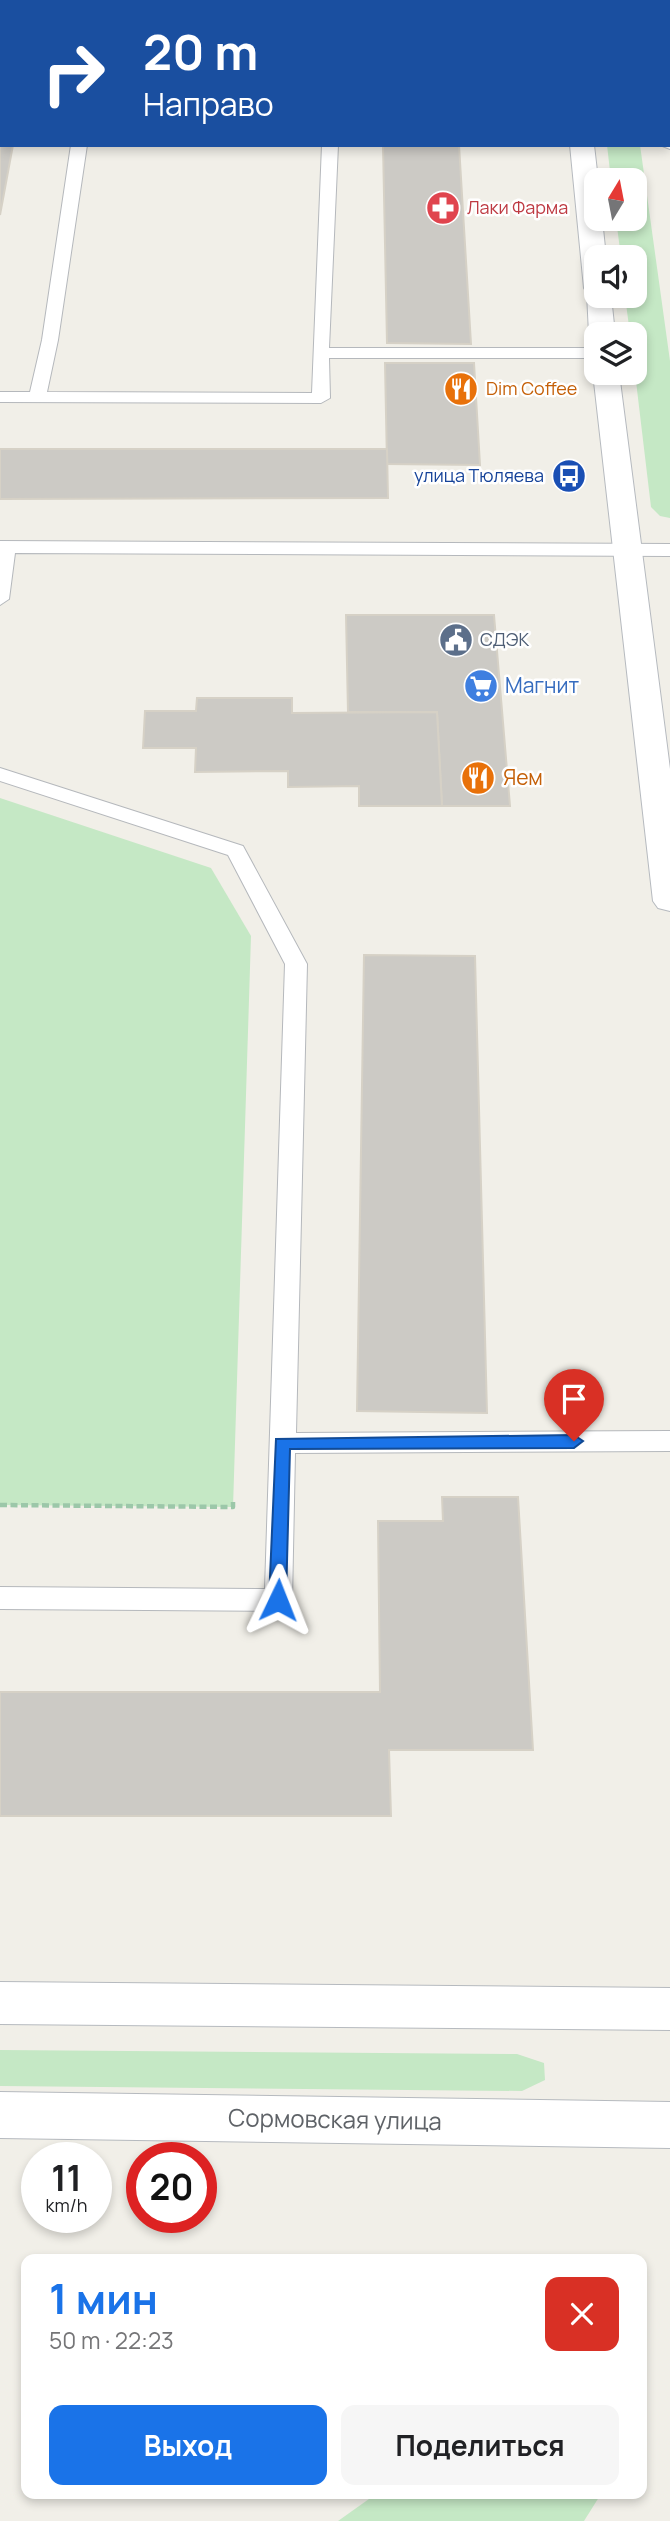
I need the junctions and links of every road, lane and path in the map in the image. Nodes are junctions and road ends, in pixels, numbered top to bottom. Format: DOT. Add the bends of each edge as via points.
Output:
graph roads {
  1 [pos="79,147"];
  2 [pos="330,147"];
  3 [pos="582,147"];
  4 [pos="592,245"];
  5 [pos="320,353"];
  6 [pos="584,354"];
  7 [pos="608,385"];
  8 [pos="0,397"];
  9 [pos="37,397"];
  10 [pos="3,547"];
  11 [pos="628,549"];
  12 [pos="670,550"];
  13 [pos="0,599"];
  14 [pos="0,774"];
  15 [pos="670,901"];
  16 [pos="670,1441"];
  17 [pos="282,1443"];
  18 [pos="233,1493"];
  19 [pos="0,1506"];
  20 [pos="0,1598"];
  21 [pos="0,2003"];
  22 [pos="670,2009"];
  23 [pos="0,2115"];
  24 [pos="670,2125"];
  1 -- 9 [label="lane" via="50,341"];
  2 -- 5 [label="lane"];
  3 -- 4 [label="main road"];
  5 -- 6 [label="lane"];
  5 -- 9 [label="lane" via="321,398"];
  7 -- 11 [label="main road"];
  8 -- 9 [label="lane"];
  10 -- 11 [label="lane"];
  10 -- 13 [label="lane"];
  11 -- 12 [label="lane"];
  11 -- 15 [label="main road"];
  14 -- 17 [label="lane" via="236,851 296,964"];
  16 -- 17 [label="lane"];
  17 -- 20 [label="lane" via="278,1600"];
  18 -- 19 [label="path" via="233,1507"];
  21 -- 22 [label="main road"];
  23 -- 24 [label="main road, Сормовская улица"];
}
